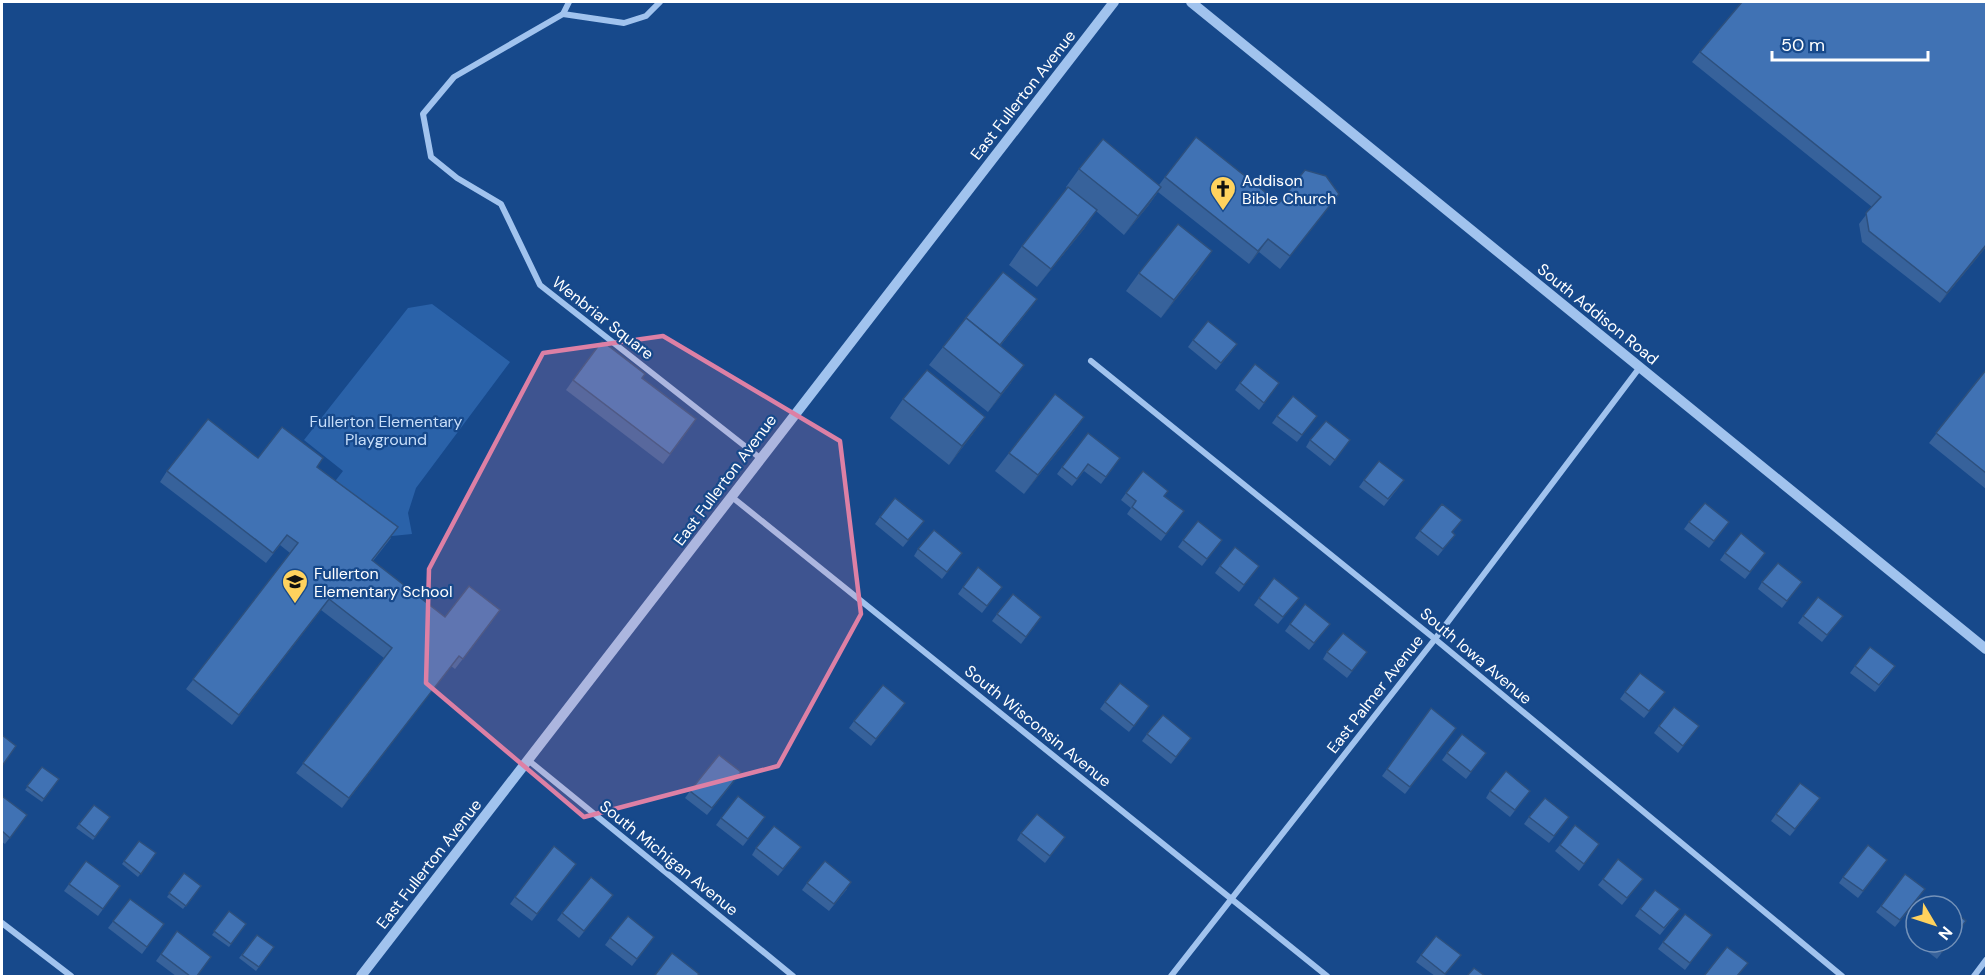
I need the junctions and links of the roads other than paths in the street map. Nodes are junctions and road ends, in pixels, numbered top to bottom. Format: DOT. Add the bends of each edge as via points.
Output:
graph roads {
  1 [pos="569,2"];
  2 [pos="660,2"];
  3 [pos="1114,2"];
  4 [pos="1191,2"];
  5 [pos="563,14"];
  6 [pos="1091,361"];
  7 [pos="1640,367"];
  8 [pos="760,458"];
  9 [pos="732,497"];
  10 [pos="1435,639"];
  11 [pos="1986,649"];
  12 [pos="528,760"];
  13 [pos="1231,898"];
  14 [pos="2,923"];
  15 [pos="1986,960"];
  16 [pos="71,976"];
  17 [pos="361,976"];
  18 [pos="793,976"];
  19 [pos="1170,976"];
  20 [pos="1327,976"];
  21 [pos="1842,976"];
  22 [pos="1974,976"];
  1 -- 5 [label="street"];
  2 -- 5 [label="street" via="646,16 624,23"];
  3 -- 8 [label="street, East Fullerton Avenue"];
  4 -- 7 [label="street, South Addison Road"];
  5 -- 8 [label="street, Wenbriar Square" via="454,77 423,114 431,157 501,204 540,285"];
  6 -- 10 [label="street, South Iowa Avenue"];
  7 -- 10 [label="street, East Palmer Avenue"];
  7 -- 11 [label="street, South Addison Road"];
  8 -- 9 [label="street, East Fullerton Avenue"];
  9 -- 12 [label="street, East Fullerton Avenue"];
  9 -- 13 [label="street, South Wisconsin Avenue"];
  10 -- 13 [label="street, East Palmer Avenue"];
  10 -- 21 [label="street, South Iowa Avenue"];
  12 -- 17 [label="street, East Fullerton Avenue"];
  12 -- 18 [label="street, South Michigan Avenue"];
  13 -- 19 [label="street, East Palmer Avenue"];
  13 -- 20 [label="street, South Wisconsin Avenue"];
  14 -- 16 [label="street"];
  15 -- 22 [label="street"];
}
